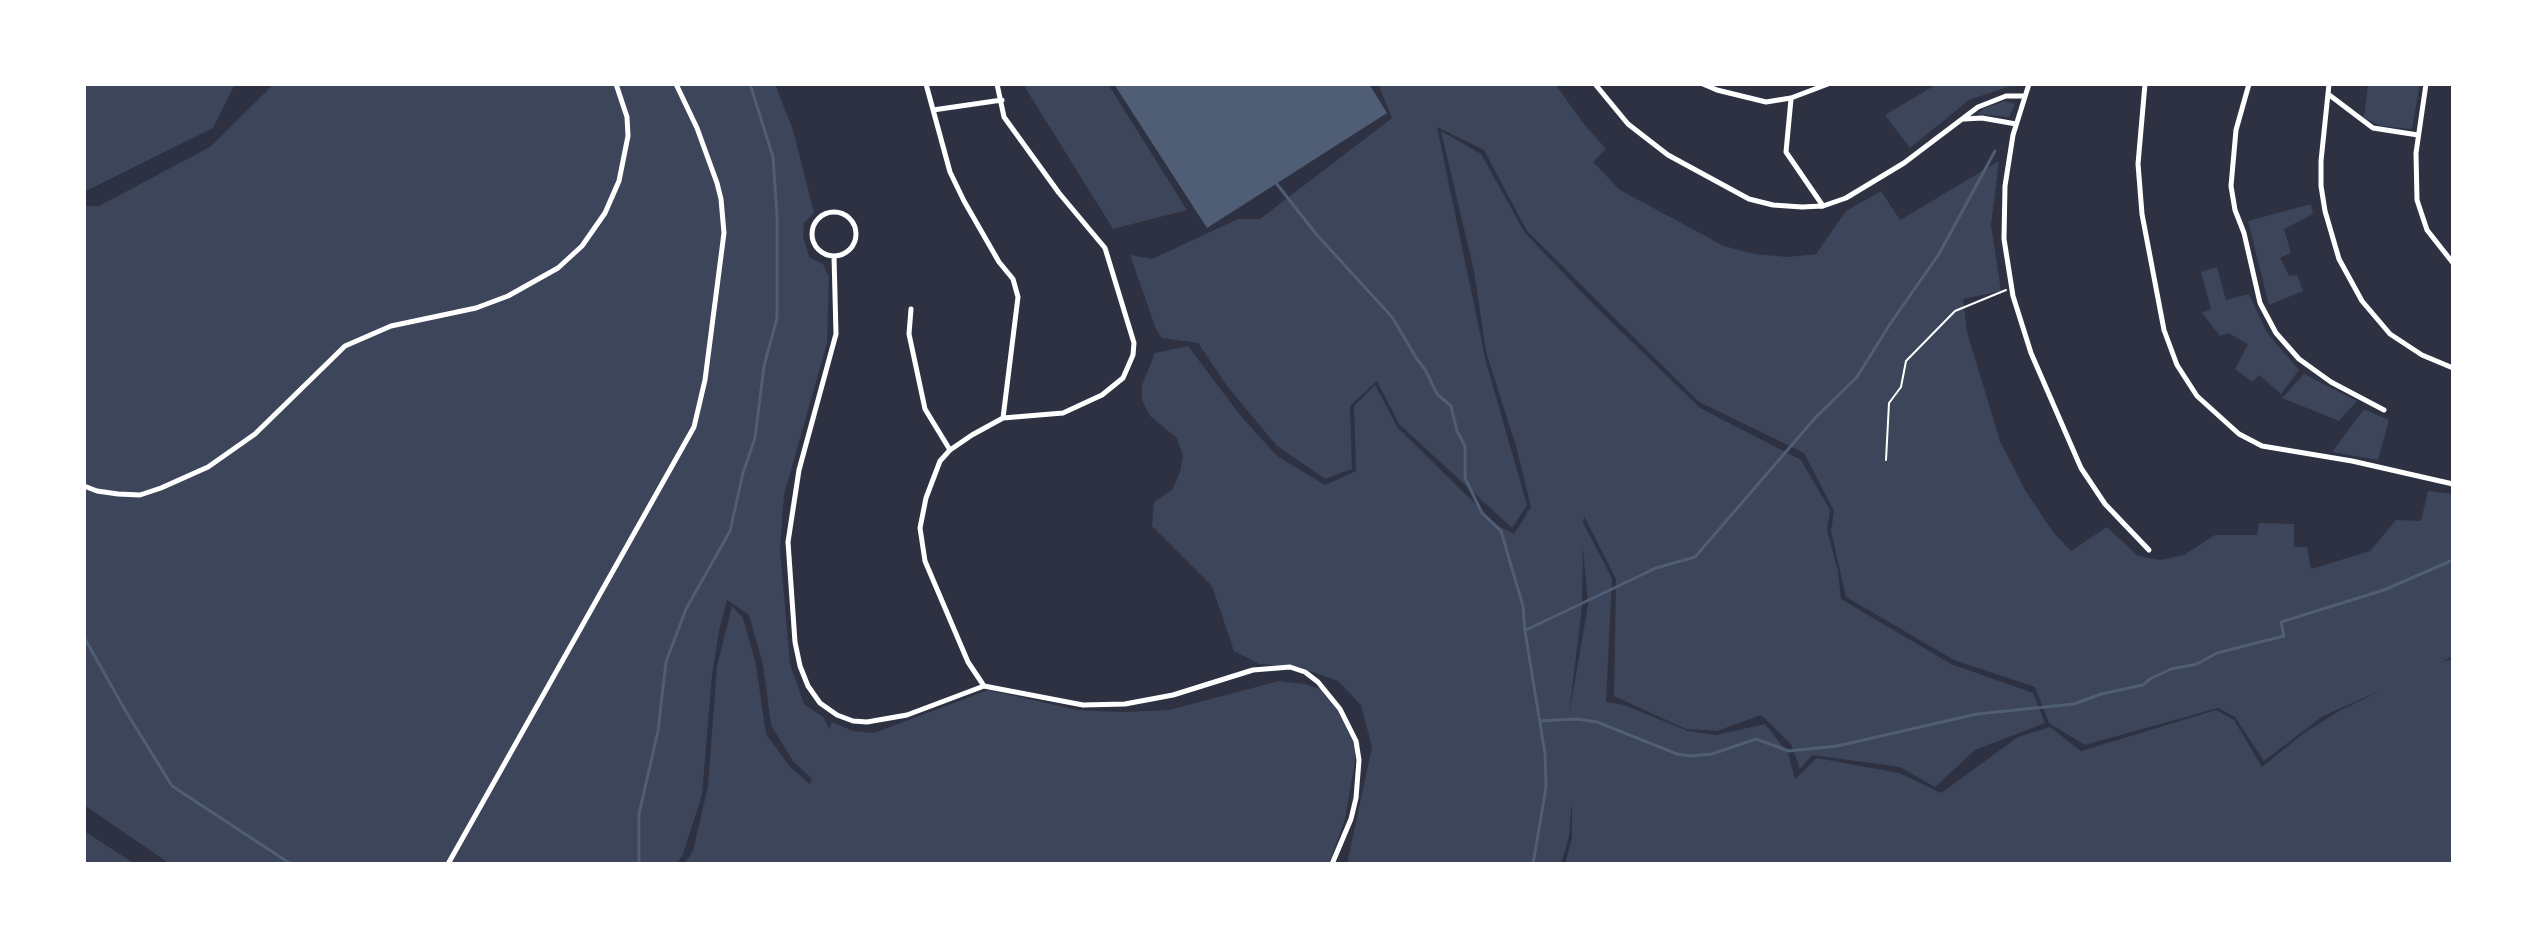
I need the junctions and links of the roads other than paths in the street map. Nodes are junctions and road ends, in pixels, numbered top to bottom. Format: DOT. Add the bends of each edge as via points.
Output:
graph roads {
  1 [pos="616,84"];
  2 [pos="676,84"];
  3 [pos="926,84"];
  4 [pos="997,84"];
  5 [pos="1595,84"];
  6 [pos="1703,84"];
  7 [pos="1828,84"];
  8 [pos="2029,84"];
  9 [pos="2145,84"];
  10 [pos="2249,84"];
  11 [pos="2329,84"];
  12 [pos="2426,84"];
  13 [pos="2328,94"];
  14 [pos="2024,96"];
  15 [pos="1791,98"];
  16 [pos="1002,100"];
  17 [pos="933,110"];
  18 [pos="1963,120"];
  19 [pos="2016,124"];
  20 [pos="2418,135"];
  21 [pos="1823,206"];
  22 [pos="834,256"];
  23 [pos="2453,263"];
  24 [pos="911,309"];
  25 [pos="2453,368"];
  26 [pos="2384,410"];
  27 [pos="1003,418"];
  28 [pos="950,450"];
  29 [pos="2453,484"];
  30 [pos="84,486"];
  31 [pos="2149,550"];
  32 [pos="984,686"];
  33 [pos="448,864"];
  34 [pos="1332,864"];
  1 -- 30 [label="street" via="628,136 619,181 582,246 558,268 476,308 391,326 345,346 255,434 196,472 140,495"];
  2 -- 33 [label="street" via="712,168 724,233 694,427"];
  3 -- 17 [label="street"];
  4 -- 16 [label="street"];
  5 -- 21 [label="street" via="1653,145 1742,196 1773,205"];
  6 -- 15 [label="street" via="1756,101"];
  7 -- 15 [label="street"];
  8 -- 14 [label="street"];
  9 -- 29 [label="street" via="2138,164 2141,204 2164,330 2177,365 2197,396 2239,434 2262,446"];
  10 -- 26 [label="street" via="2236,130 2231,186 2260,303 2276,333 2299,359"];
  11 -- 13 [label="street"];
  12 -- 20 [label="street"];
  13 -- 20 [label="street" via="2373,128"];
  13 -- 25 [label="street" via="2321,186 2339,259 2362,301 2390,334"];
  14 -- 18 [label="street" via="1985,104"];
  14 -- 19 [label="street"];
  15 -- 21 [label="street" via="1786,152"];
  16 -- 17 [label="street"];
  16 -- 27 [label="street" via="1004,117 1105,248 1134,343 1123,378 1102,395 1063,413"];
  17 -- 27 [label="street" via="950,172 1013,279 1018,297"];
  18 -- 19 [label="street"];
  18 -- 21 [label="street" via="1878,179"];
  19 -- 31 [label="street" via="2004,211 2006,253 2031,353 2081,468 2101,499"];
  20 -- 23 [label="street" via="2419,209"];
  22 -- 22 [label="street" via="848,251 856,238 853,223 834,213 820,217 812,230 820,252"];
  22 -- 32 [label="street" via="836,334 799,470 788,542 800,666 820,703 853,721 907,715"];
  24 -- 28 [label="street" via="909,334 925,409"];
  27 -- 28 [label="street"];
  28 -- 32 [label="street" via="940,461 920,528 925,561 968,662"];
  32 -- 34 [label="street" via="1083,705 1113,705 1173,695 1253,670 1290,667 1305,672 1351,726 1359,760 1351,819"];
}
